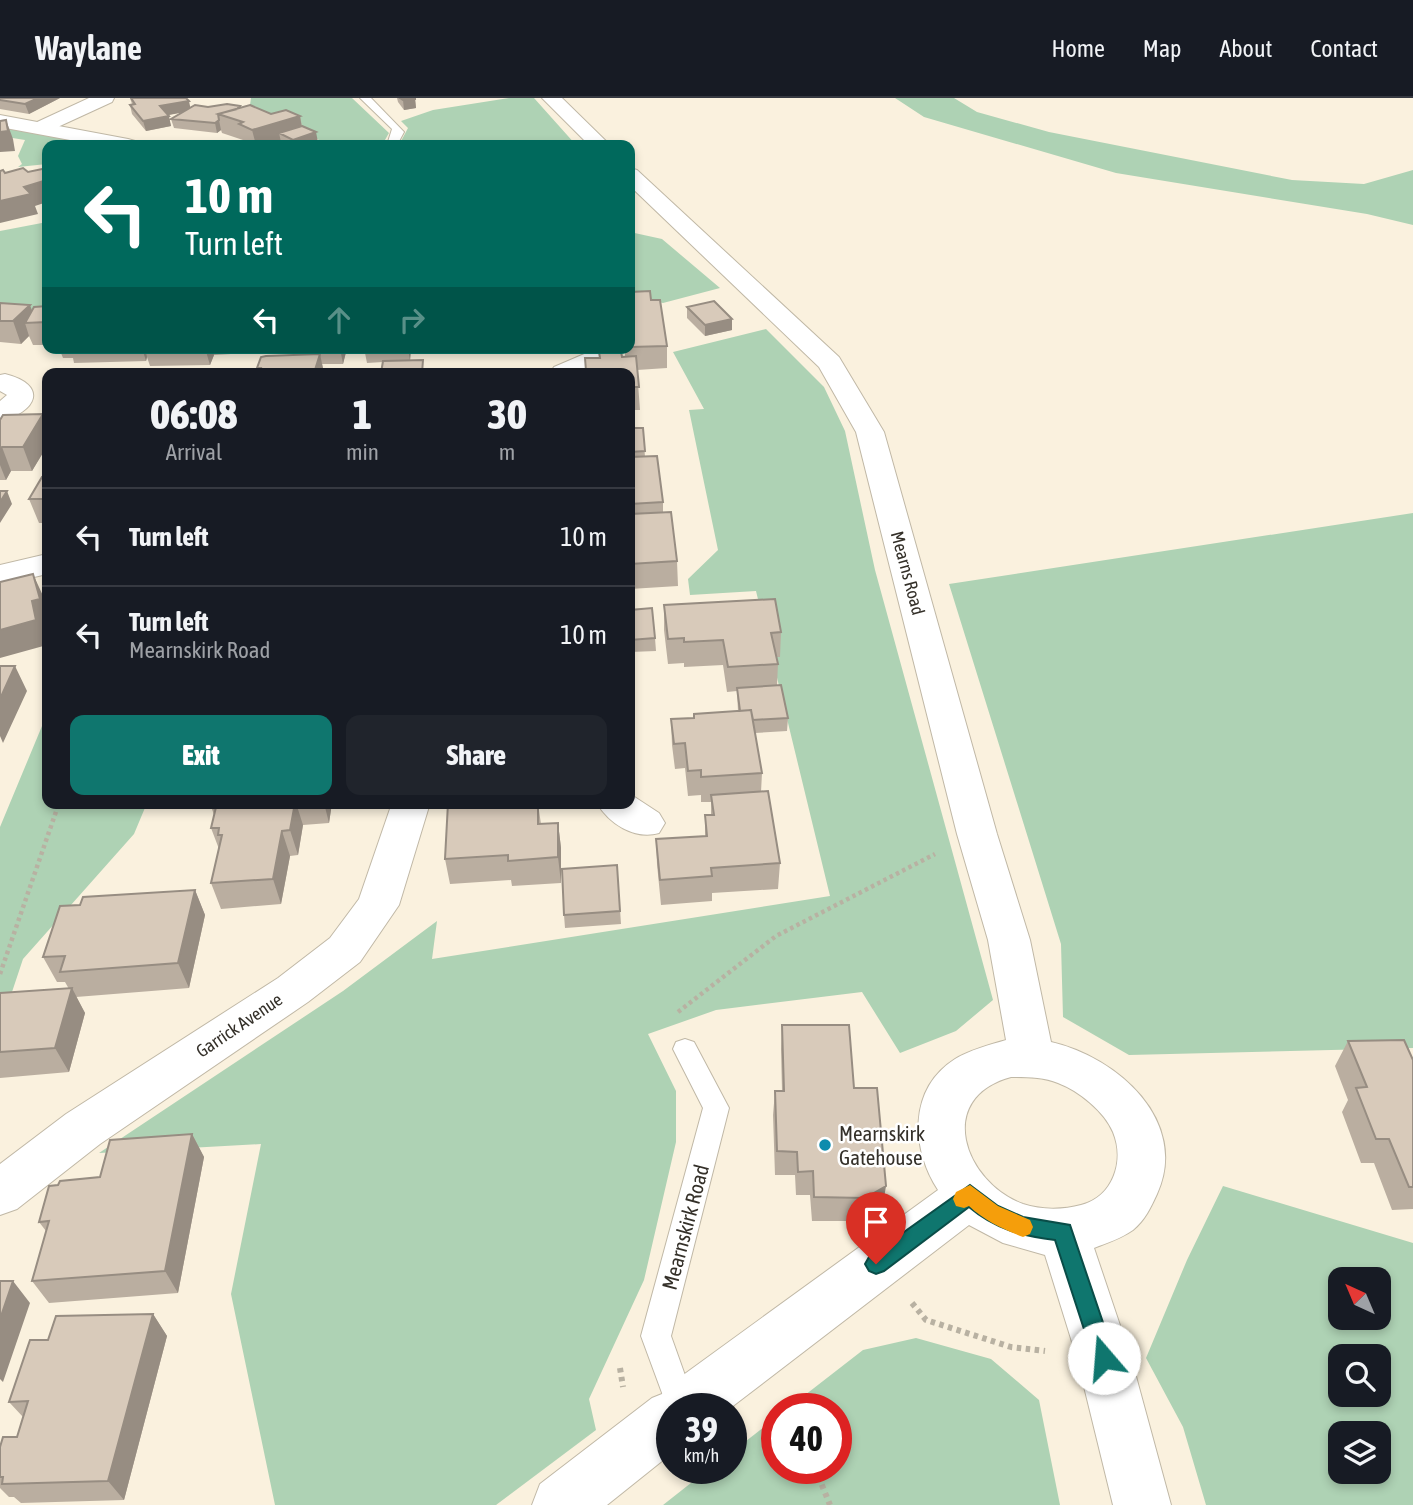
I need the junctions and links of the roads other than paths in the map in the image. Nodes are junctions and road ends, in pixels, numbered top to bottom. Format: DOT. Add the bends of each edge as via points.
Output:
graph roads {
  1 [pos="105,98"];
  2 [pos="365,98"];
  3 [pos="551,98"];
  4 [pos="0,121"];
  5 [pos="42,127"];
  6 [pos="104,140"];
  7 [pos="395,140"];
  8 [pos="595,140"];
  9 [pos="635,182"];
  10 [pos="596,357"];
  11 [pos="573,368"];
  12 [pos="42,565"];
  13 [pos="0,576"];
  14 [pos="409,809"];
  15 [pos="685,1049"];
  16 [pos="1032,1058"];
  17 [pos="0,1193"];
  18 [pos="970,1195"];
  19 [pos="1063,1231"];
  20 [pos="677,1393"];
  21 [pos="704,1393"];
  22 [pos="656,1431"];
  23 [pos="561,1505"];
  24 [pos="1142,1505"];
  1 -- 5 [label="street"];
  2 -- 7 [label="lane" via="397,128"];
  3 -- 8 [label="street"];
  4 -- 5 [label="street"];
  5 -- 6 [label="street"];
  9 -- 16 [label="street, Mearns Road" via="656,214 830,363 870,432 1009,940"];
  10 -- 11 [label="street"];
  12 -- 13 [label="street"];
  14 -- 17 [label="street, Garrick Avenue" via="379,905 345,950 293,990 83,1129"];
  15 -- 20 [label="lane, Mearnskirk Road" via="716,1108 656,1336"];
  16 -- 18 [label="street" via="982,1066 959,1082 944,1105 940,1132 947,1162"];
  16 -- 19 [label="street" via="1074,1068 1102,1085 1125,1109 1139,1137 1142,1166 1133,1193 1113,1215 1086,1229"];
  18 -- 19 [label="street" via="991,1213 1021,1227"];
  18 -- 21 [label="street, Mearnskirk Road"];
  19 -- 24 [label="street" via="1104,1358"];
  22 -- 23 [label="street"];
}
